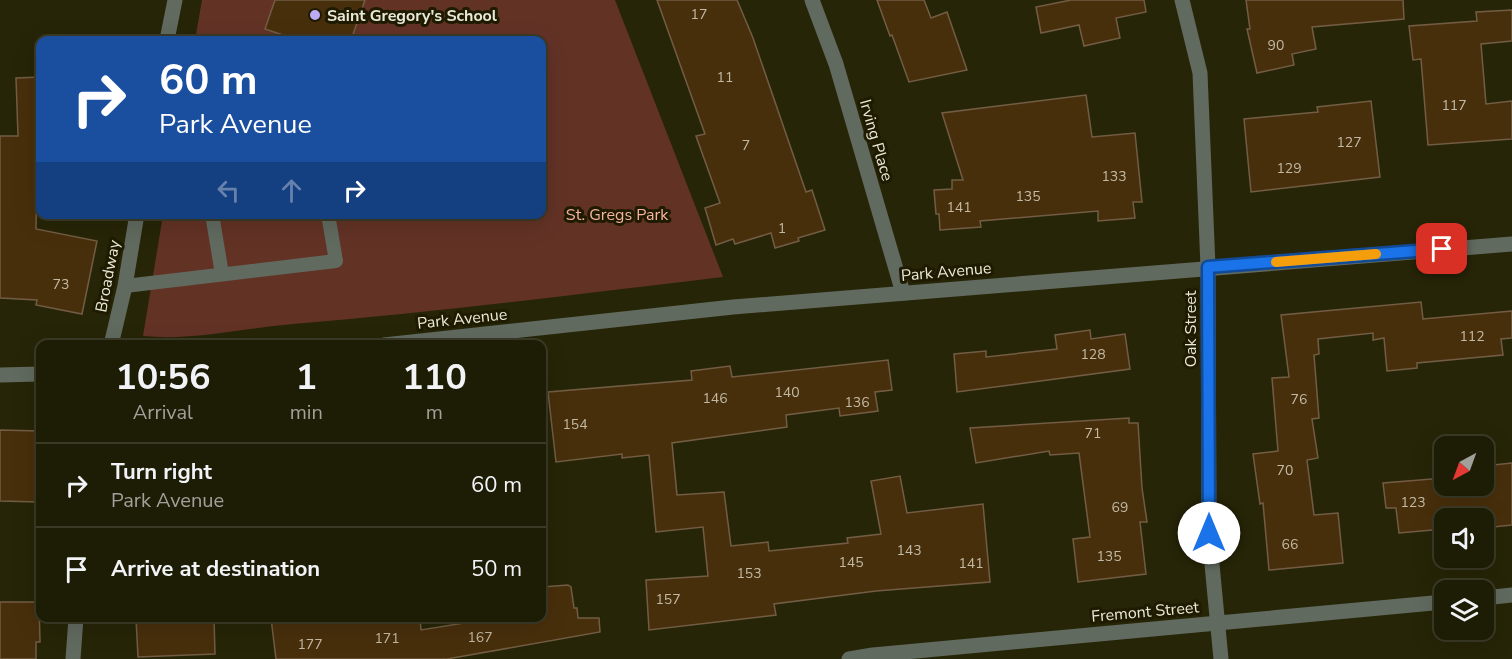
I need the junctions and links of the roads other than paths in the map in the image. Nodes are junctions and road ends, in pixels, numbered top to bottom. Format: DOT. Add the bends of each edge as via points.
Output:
graph roads {
  1 [pos="175,0"];
  2 [pos="812,0"];
  3 [pos="1182,0"];
  4 [pos="168,36"];
  5 [pos="136,219"];
  6 [pos="213,219"];
  7 [pos="329,219"];
  8 [pos="1512,244"];
  9 [pos="1208,267"];
  10 [pos="222,274"];
  11 [pos="125,286"];
  12 [pos="903,292"];
  13 [pos="112,340"];
  14 [pos="430,340"];
  15 [pos="36,374"];
  16 [pos="0,375"];
  17 [pos="1512,595"];
  18 [pos="1494,597"];
  19 [pos="1434,603"];
  20 [pos="76,622"];
  21 [pos="1218,623"];
  22 [pos="73,659"];
  23 [pos="849,659"];
  24 [pos="1221,659"];
  1 -- 4 [label="street"];
  2 -- 12 [label="street, Irving Place" via="836,64"];
  3 -- 9 [label="street, Oak Street" via="1200,73"];
  5 -- 11 [label="street, Broadway"];
  6 -- 10 [label="lane"];
  7 -- 10 [label="lane" via="336,261"];
  8 -- 9 [label="street, Park Avenue"];
  9 -- 12 [label="street, Park Avenue"];
  9 -- 21 [label="street, Oak Street" via="1209,533"];
  10 -- 11 [label="lane"];
  11 -- 13 [label="street, Broadway"];
  12 -- 14 [label="street, Park Avenue"];
  15 -- 16 [label="street"];
  17 -- 18 [label="street"];
  19 -- 21 [label="street, Fremont Street"];
  20 -- 22 [label="street"];
  21 -- 23 [label="street, Fremont Street"];
  21 -- 24 [label="street, Oak Street"];
}
